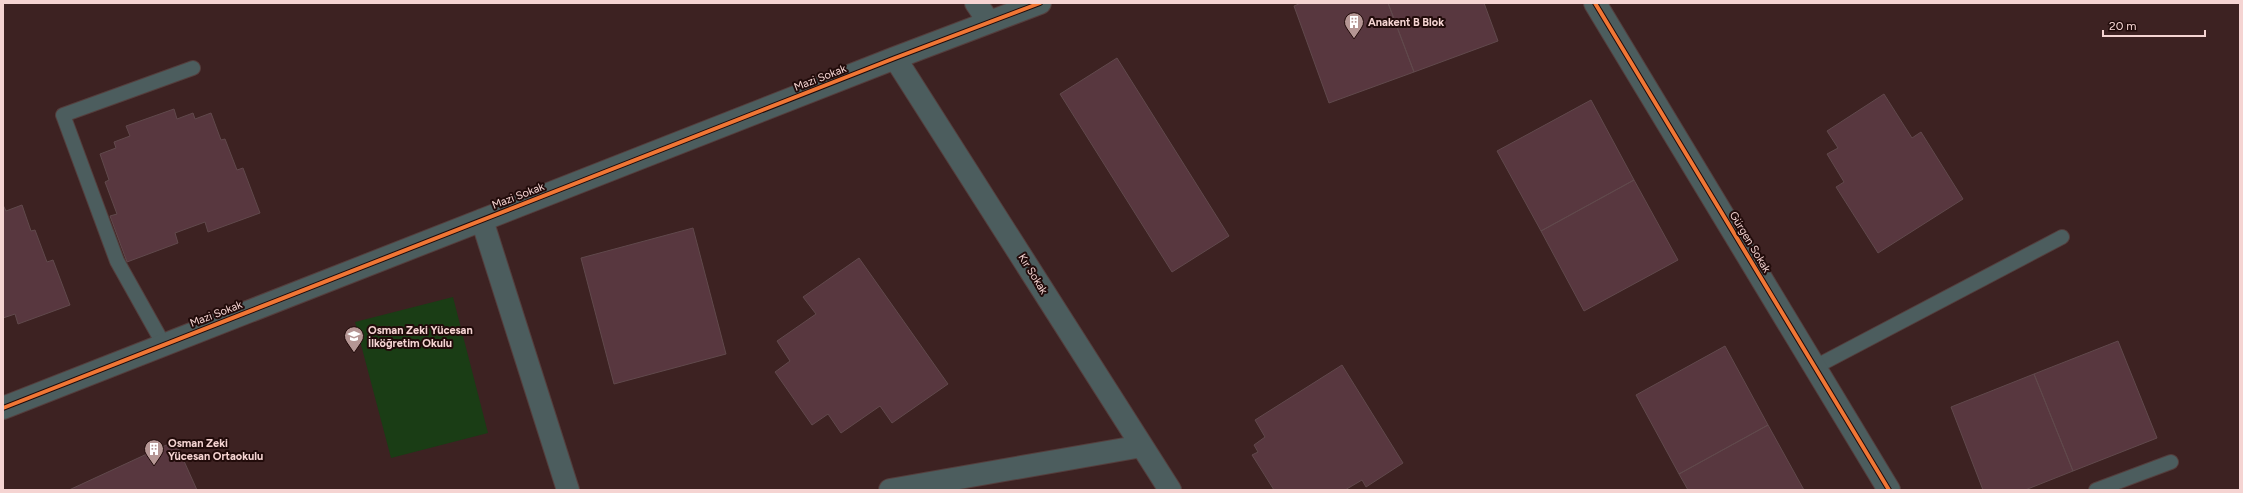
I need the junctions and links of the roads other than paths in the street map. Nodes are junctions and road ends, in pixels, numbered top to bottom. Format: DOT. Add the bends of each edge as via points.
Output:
graph roads {
  1 [pos="976,3"];
  2 [pos="1040,3"];
  3 [pos="1595,3"];
  4 [pos="989,22"];
  5 [pos="895,58"];
  6 [pos="193,68"];
  7 [pos="482,220"];
  8 [pos="2062,237"];
  9 [pos="164,345"];
  10 [pos="1815,367"];
  11 [pos="3,408"];
  12 [pos="1142,446"];
  13 [pos="2171,462"];
  14 [pos="568,490"];
  15 [pos="890,490"];
  16 [pos="1170,490"];
  17 [pos="1889,490"];
  18 [pos="2096,490"];
  1 -- 4 [label="street"];
  2 -- 4 [label="street, Mazi Sokak"];
  3 -- 10 [label="street, Gürgen Sokak"];
  4 -- 5 [label="street, Mazi Sokak"];
  5 -- 7 [label="street, Mazi Sokak"];
  5 -- 12 [label="street, Kır Sokak"];
  6 -- 9 [label="lane" via="63,115 117,261"];
  7 -- 9 [label="street, Mazi Sokak"];
  7 -- 14 [label="street"];
  8 -- 10 [label="lane"];
  9 -- 11 [label="street, Mazi Sokak"];
  10 -- 17 [label="street, Gürgen Sokak"];
  12 -- 15 [label="street"];
  12 -- 16 [label="street, Kır Sokak"];
  13 -- 18 [label="lane"];
}
